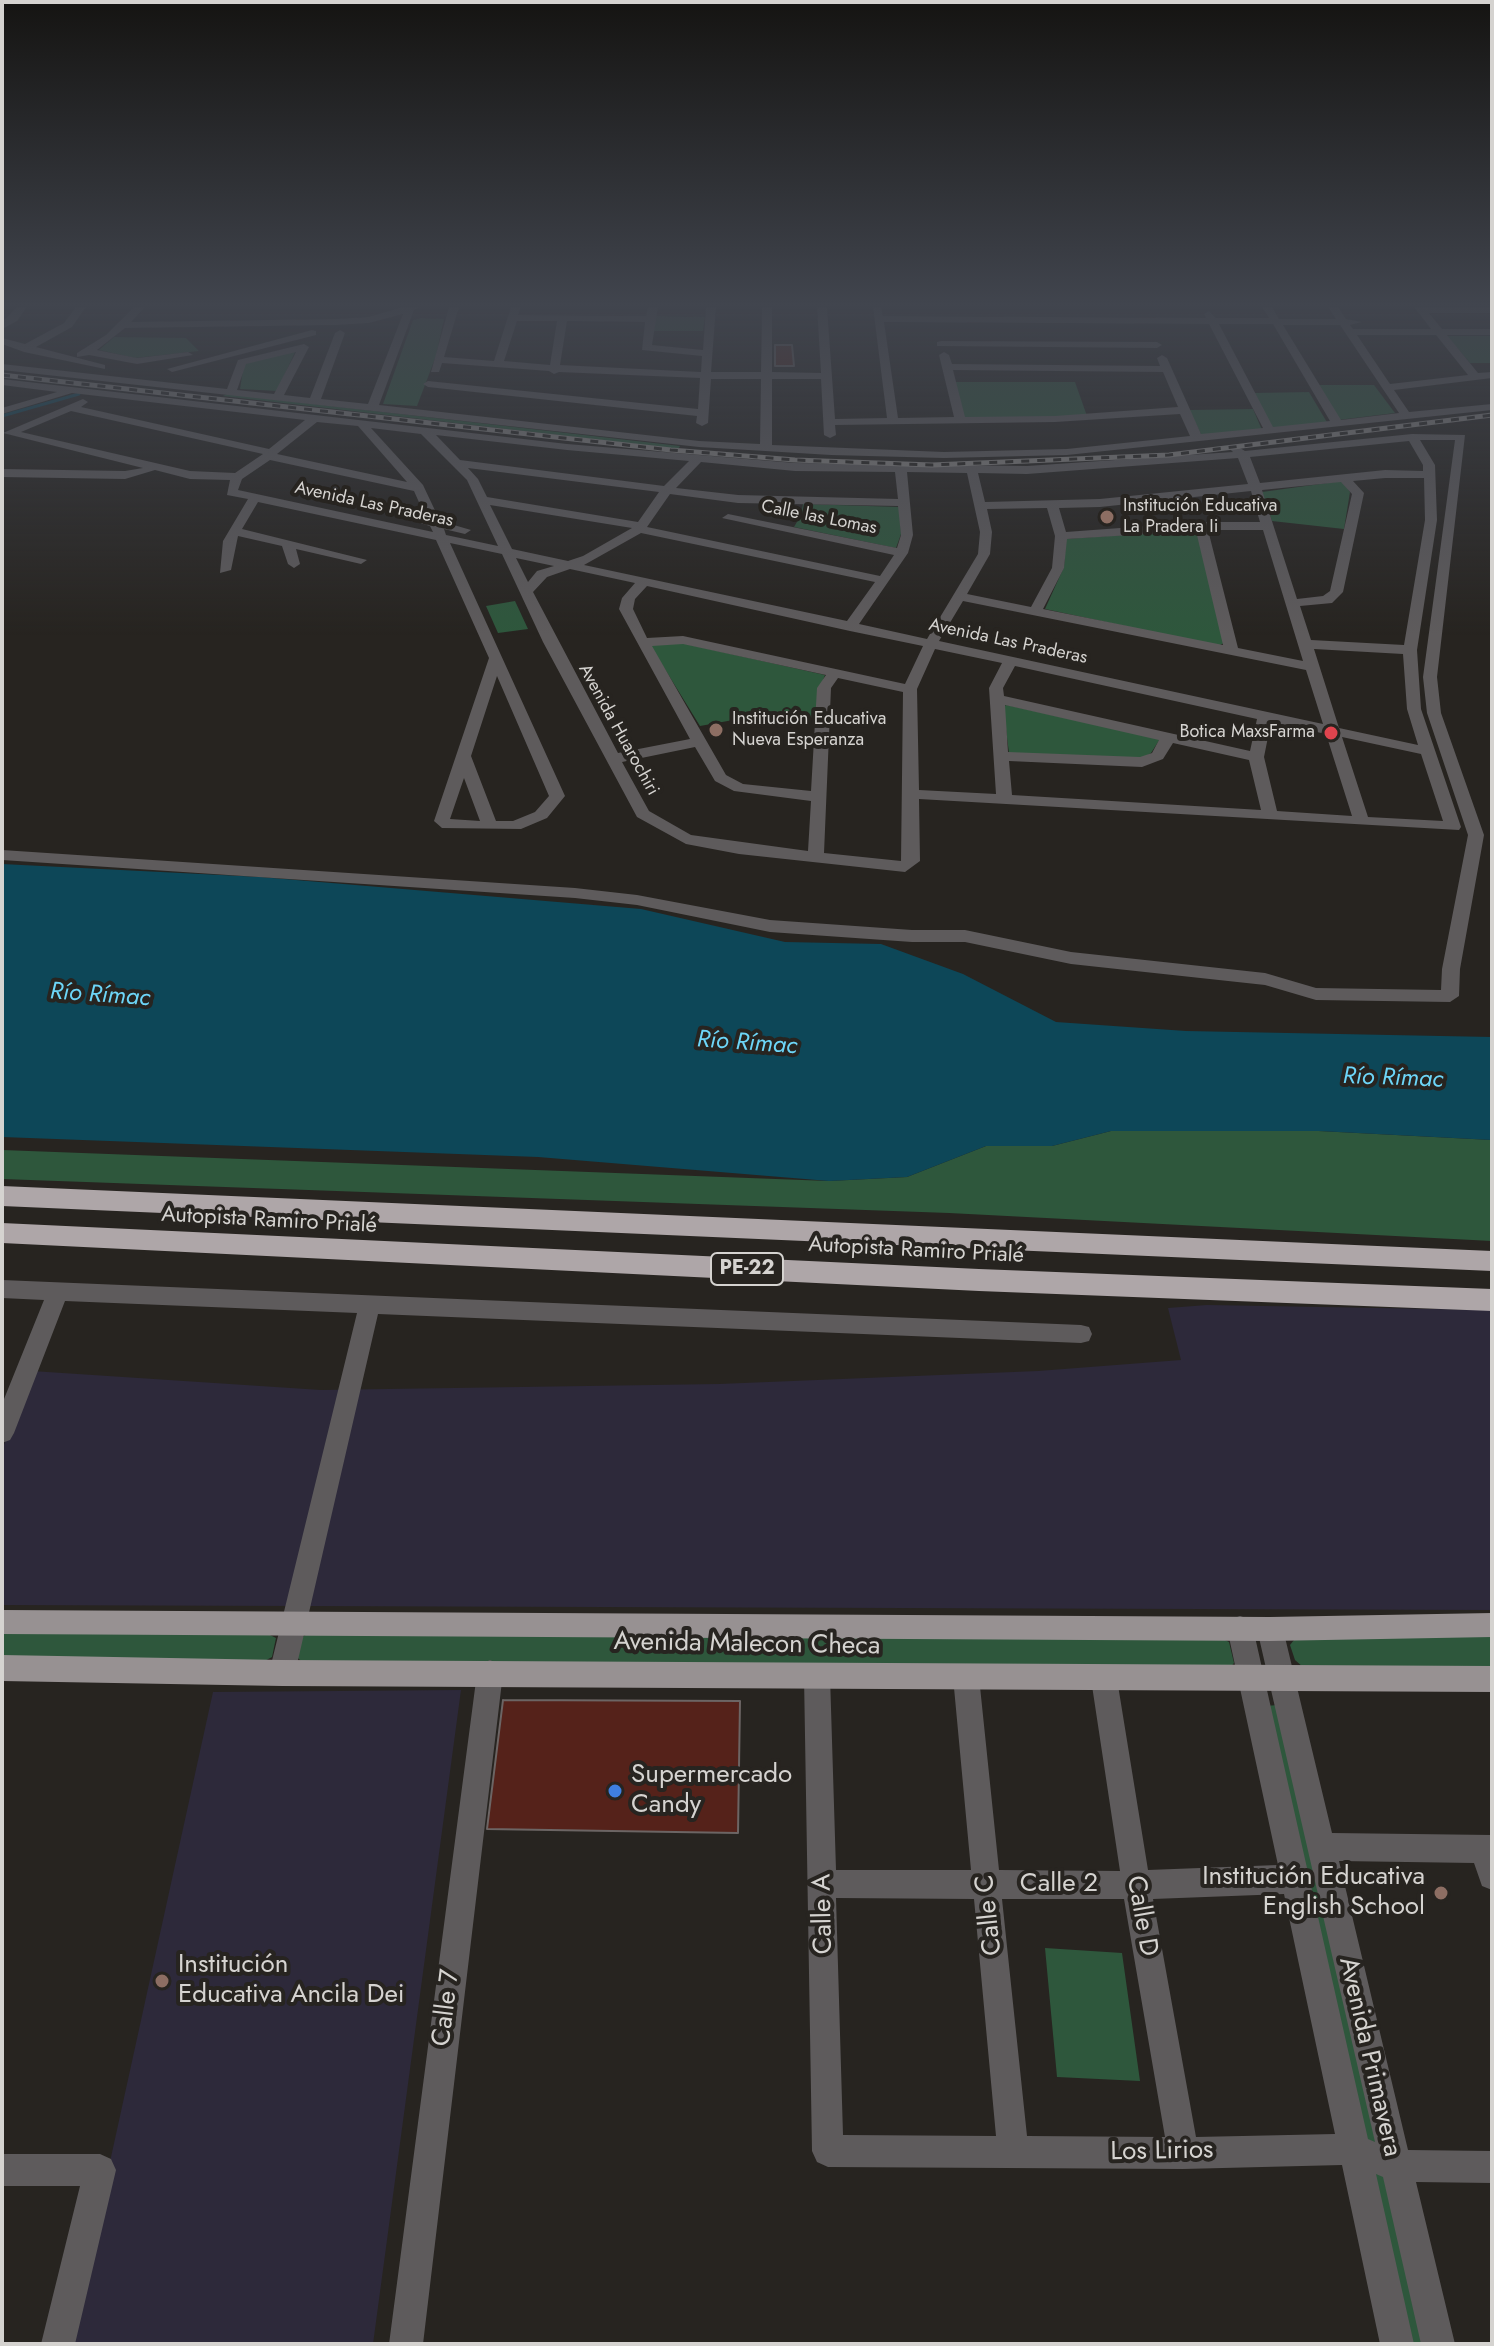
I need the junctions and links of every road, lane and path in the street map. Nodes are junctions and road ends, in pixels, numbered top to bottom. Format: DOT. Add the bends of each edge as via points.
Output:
graph roads {
  1 [pos="50,416"];
  2 [pos="109,416"];
  3 [pos="251,416"];
  4 [pos="299,416"];
  5 [pos="465,416"];
  6 [pos="703,416"];
  7 [pos="766,416"];
  8 [pos="830,416"];
  9 [pos="892,416"];
  10 [pos="960,416"];
  11 [pos="1064,416"];
  12 [pos="1187,416"];
  13 [pos="1262,416"];
  14 [pos="1333,416"];
  15 [pos="1411,416"];
  16 [pos="1407,417"];
  17 [pos="314,418"];
  18 [pos="244,422"];
  19 [pos="830,422"];
  20 [pos="893,422"];
  21 [pos="961,422"];
  22 [pos="361,423"];
  23 [pos="1338,424"];
  24 [pos="231,431"];
  25 [pos="425,431"];
  26 [pos="1270,431"];
  27 [pos="1245,433"];
  28 [pos="6,434"];
  29 [pos="294,435"];
  30 [pos="1229,435"];
  31 [pos="1412,437"];
  32 [pos="1197,439"];
  33 [pos="219,441"];
  34 [pos="699,444"];
  35 [pos="766,450"];
  36 [pos="831,452"];
  37 [pos="270,455"];
  38 [pos="1243,455"];
  39 [pos="696,461"];
  40 [pos="456,463"];
  41 [pos="156,467"];
  42 [pos="317,467"];
  43 [pos="901,470"];
  44 [pos="972,471"];
  45 [pos="6,472"];
  46 [pos="537,474"];
  47 [pos="1431,475"];
  48 [pos="1345,479"];
  49 [pos="236,480"];
  50 [pos="419,488"];
  51 [pos="1256,489"];
  52 [pos="666,491"];
  53 [pos="255,497"];
  54 [pos="537,497"];
  55 [pos="738,499"];
  56 [pos="483,500"];
  57 [pos="906,503"];
  58 [pos="1052,505"];
  59 [pos="980,506"];
  60 [pos="728,518"];
  61 [pos="435,522"];
  62 [pos="1201,526"];
  63 [pos="1267,526"];
  64 [pos="640,528"];
  65 [pos="235,531"];
  66 [pos="1061,536"];
  67 [pos="441,538"];
  68 [pos="288,543"];
  69 [pos="713,545"];
  70 [pos="505,546"];
  71 [pos="902,553"];
  72 [pos="588,559"];
  73 [pos="361,560"];
  74 [pos="294,564"];
  75 [pos="567,565"];
  76 [pos="225,570"];
  77 [pos="882,580"];
  78 [pos="644,581"];
  79 [pos="525,592"];
  80 [pos="961,597"];
  81 [pos="1292,603"];
  82 [pos="1035,612"];
  83 [pos="853,622"];
  84 [pos="934,640"];
  85 [pos="643,642"];
  86 [pos="1306,644"];
  87 [pos="1410,650"];
  88 [pos="1232,652"];
  89 [pos="496,658"];
  90 [pos="1010,661"];
  91 [pos="1314,667"];
  92 [pos="834,673"];
  93 [pos="910,689"];
  94 [pos="996,699"];
  95 [pos="1265,716"];
  96 [pos="1333,726"];
  97 [pos="1168,738"];
  98 [pos="700,741"];
  99 [pos="1425,746"];
  100 [pos="463,755"];
  101 [pos="1002,756"];
  102 [pos="1256,757"];
  103 [pos="613,759"];
  104 [pos="913,794"];
  105 [pos="819,797"];
  106 [pos="1004,798"];
  107 [pos="1270,815"];
  108 [pos="1361,820"];
  109 [pos="490,826"];
  110 [pos="2,855"];
  111 [pos="816,857"];
  112 [pos="2,1196"];
  113 [pos="2,1233"];
  114 [pos="1492,1261"];
  115 [pos="2,1289"];
  116 [pos="57,1293"];
  117 [pos="1492,1300"];
  118 [pos="370,1303"];
  119 [pos="1081,1334"];
  120 [pos="2,1433"];
  121 [pos="2,1622"];
  122 [pos="292,1624"];
  123 [pos="1492,1625"];
  124 [pos="1240,1628"];
  125 [pos="1270,1629"];
  126 [pos="2,1668"];
  127 [pos="282,1673"];
  128 [pos="490,1673"];
  129 [pos="817,1676"];
  130 [pos="966,1677"];
  131 [pos="1266,1677"];
  132 [pos="1104,1679"];
  133 [pos="1492,1679"];
  134 [pos="1319,1847"];
  135 [pos="1489,1858"];
  136 [pos="1294,1879"];
  137 [pos="823,1884"];
  138 [pos="987,1884"];
  139 [pos="1136,1885"];
  140 [pos="1353,2149"];
  141 [pos="828,2151"];
  142 [pos="1013,2153"];
  143 [pos="1183,2153"];
  144 [pos="1395,2166"];
  145 [pos="1492,2167"];
  146 [pos="2,2170"];
  147 [pos="58,2344"];
  148 [pos="406,2344"];
  149 [pos="1397,2344"];
  150 [pos="1438,2344"];
  1 -- 28 [label="street"];
  2 -- 33 [label="street"];
  3 -- 18 [label="street"];
  4 -- 17 [label="street"];
  5 -- 34 [label="street"];
  6 -- 34 [label="street"];
  7 -- 35 [label="street"];
  8 -- 19 [label="street"];
  9 -- 20 [label="street"];
  10 -- 21 [label="street"];
  11 -- 21 [label="street"];
  12 -- 32 [label="street"];
  13 -- 26 [label="street"];
  14 -- 23 [label="street"];
  15 -- 16 [label="street"];
  16 -- 23 [label="street"];
  17 -- 22 [label="street"];
  17 -- 29 [label="street"];
  19 -- 20 [label="street"];
  19 -- 36 [label="street"];
  20 -- 21 [label="street"];
  22 -- 25 [label="street"];
  22 -- 50 [label="street"];
  23 -- 26 [label="street"];
  24 -- 33 [label="street"];
  25 -- 39 [label="street"];
  25 -- 40 [label="street, Avenida Huarochiri"];
  26 -- 27 [label="street"];
  27 -- 30 [label="street"];
  27 -- 38 [label="street" via="1250,451"];
  28 -- 41 [label="street, Avenida Las Praderas"];
  29 -- 37 [label="street"];
  29 -- 42 [label="street"];
  30 -- 32 [label="street"];
  30 -- 38 [label="street"];
  31 -- 38 [label="street"];
  31 -- 47 [label="street"];
  31 -- 110 [label="street" via="1461,437 1430,677 1434,713 1476,835 1450,996 1316,994 1265,979 1071,958 965,936 770,926 575,893"];
  32 -- 36 [label="street" via="1021,454"];
  33 -- 37 [label="street"];
  34 -- 35 [label="street"];
  35 -- 36 [label="street"];
  37 -- 42 [label="street"];
  37 -- 49 [label="street"];
  38 -- 44 [label="street"];
  38 -- 51 [label="street"];
  39 -- 43 [label="street"];
  39 -- 52 [label="street"];
  40 -- 46 [label="street"];
  40 -- 56 [label="street, Avenida Huarochiri"];
  41 -- 45 [label="street" via="131,474"];
  41 -- 49 [label="street, Avenida Las Praderas"];
  42 -- 50 [label="street"];
  43 -- 44 [label="street"];
  43 -- 57 [label="street"];
  44 -- 59 [label="street"];
  46 -- 52 [label="street"];
  46 -- 54 [label="street"];
  47 -- 48 [label="street"];
  47 -- 87 [label="street" via="1431,520"];
  48 -- 51 [label="street"];
  48 -- 81 [label="street" via="1358,493 1336,592 1327,600"];
  49 -- 53 [label="street, Avenida Las Praderas" via="231,492"];
  49 -- 61 [label="street, Avenida Las Praderas"];
  50 -- 61 [label="street"];
  51 -- 58 [label="street"];
  51 -- 63 [label="street"];
  52 -- 55 [label="street"];
  52 -- 64 [label="street"];
  53 -- 65 [label="street"];
  53 -- 67 [label="street, Avenida Las Praderas"];
  54 -- 56 [label="street"];
  54 -- 64 [label="street"];
  55 -- 57 [label="street"];
  55 -- 60 [label="street"];
  56 -- 70 [label="street, Avenida Huarochiri"];
  57 -- 71 [label="street"];
  58 -- 59 [label="street"];
  58 -- 66 [label="street"];
  59 -- 80 [label="street" via="984,554"];
  60 -- 69 [label="street"];
  60 -- 71 [label="street, Calle las Lomas"];
  61 -- 67 [label="street"];
  61 -- 70 [label="street, Avenida Las Praderas"];
  62 -- 63 [label="street"];
  62 -- 66 [label="street"];
  62 -- 88 [label="street"];
  63 -- 81 [label="street"];
  64 -- 69 [label="street"];
  64 -- 72 [label="street"];
  65 -- 68 [label="street"];
  65 -- 76 [label="street"];
  66 -- 82 [label="street" via="1058,568"];
  67 -- 70 [label="street, Avenida Las Praderas"];
  67 -- 89 [label="street"];
  68 -- 73 [label="street"];
  68 -- 74 [label="street"];
  69 -- 77 [label="street"];
  70 -- 72 [label="street, Avenida Las Praderas"];
  70 -- 75 [label="street, Avenida Las Praderas"];
  70 -- 79 [label="street, Avenida Huarochiri"];
  71 -- 77 [label="street"];
  72 -- 75 [label="street"];
  72 -- 83 [label="street, Avenida Las Praderas"];
  75 -- 78 [label="street, Avenida Las Praderas"];
  75 -- 79 [label="street" via="537,577"];
  77 -- 83 [label="street"];
  78 -- 83 [label="street, Avenida Las Praderas"];
  78 -- 85 [label="street" via="626,609"];
  79 -- 103 [label="street, Avenida Huarochiri"];
  80 -- 82 [label="street"];
  80 -- 84 [label="street"];
  81 -- 86 [label="street"];
  82 -- 88 [label="street"];
  83 -- 84 [label="street, Avenida Las Praderas"];
  84 -- 90 [label="street, Avenida Las Praderas"];
  84 -- 93 [label="street"];
  84 -- 96 [label="street, Avenida Las Praderas"];
  85 -- 92 [label="street" via="683,640"];
  85 -- 98 [label="street"];
  86 -- 87 [label="street"];
  86 -- 91 [label="street"];
  87 -- 99 [label="street" via="1414,709"];
  88 -- 91 [label="street"];
  89 -- 100 [label="street"];
  89 -- 109 [label="street" via="557,796 528,822"];
  90 -- 94 [label="street"];
  90 -- 95 [label="street, Avenida Las Praderas"];
  91 -- 96 [label="street"];
  92 -- 93 [label="street"];
  92 -- 105 [label="street" via="824,688"];
  93 -- 104 [label="street"];
  94 -- 97 [label="street"];
  94 -- 101 [label="street"];
  95 -- 96 [label="street, Avenida Las Praderas"];
  95 -- 102 [label="street"];
  96 -- 99 [label="street, Avenida Las Praderas"];
  96 -- 108 [label="street"];
  97 -- 101 [label="street" via="1158,756 1142,762"];
  97 -- 102 [label="street"];
  98 -- 103 [label="street"];
  98 -- 105 [label="street" via="726,783"];
  99 -- 108 [label="street" via="1453,827"];
  100 -- 109 [label="street"];
  100 -- 109 [label="street" via="442,821"];
  101 -- 106 [label="street"];
  102 -- 107 [label="street"];
  103 -- 111 [label="street, Avenida Huarochiri" via="643,814 686,839"];
  104 -- 106 [label="street"];
  104 -- 111 [label="street, Avenida Huarochiri" via="912,861 905,867"];
  105 -- 111 [label="street"];
  106 -- 107 [label="street"];
  107 -- 108 [label="street"];
  112 -- 114 [label="highway, Autopista Ramiro Prialé / PE-22"];
  113 -- 117 [label="highway, Autopista Ramiro Prialé / PE-22"];
  115 -- 116 [label="street"];
  116 -- 118 [label="street"];
  116 -- 120 [label="street"];
  118 -- 119 [label="street"];
  118 -- 122 [label="street"];
  121 -- 122 [label="main road, Avenida Malecon Checa"];
  122 -- 124 [label="main road, Avenida Malecon Checa"];
  122 -- 127 [label="street"];
  123 -- 125 [label="main road, Avenida Malecon Checa"];
  124 -- 125 [label="main road, Avenida Malecon Checa"];
  124 -- 131 [label="street, Avenida Primavera"];
  125 -- 131 [label="street, Avenida Primavera"];
  126 -- 127 [label="main road, Avenida Malecon Checa"];
  127 -- 128 [label="main road, Avenida Malecon Checa"];
  128 -- 129 [label="main road, Avenida Malecon Checa"];
  128 -- 148 [label="street, Calle 7"];
  129 -- 130 [label="main road, Avenida Malecon Checa"];
  129 -- 137 [label="street, Calle A"];
  130 -- 132 [label="main road, Avenida Malecon Checa"];
  130 -- 138 [label="street, Calle C"];
  131 -- 132 [label="main road, Avenida Malecon Checa"];
  131 -- 133 [label="main road, Avenida Malecon Checa"];
  131 -- 134 [label="street, Avenida Primavera"];
  131 -- 136 [label="street, Avenida Primavera"];
  132 -- 139 [label="street, Calle D"];
  134 -- 135 [label="street"];
  134 -- 144 [label="street, Avenida Primavera"];
  136 -- 139 [label="street, Calle 2"];
  136 -- 140 [label="street, Avenida Primavera"];
  137 -- 138 [label="street, Calle 2"];
  137 -- 141 [label="street, Calle A"];
  138 -- 139 [label="street, Calle 2"];
  138 -- 142 [label="street, Calle C"];
  139 -- 143 [label="street, Calle D"];
  140 -- 143 [label="street, Los Lirios"];
  140 -- 144 [label="street, Los Lirios"];
  140 -- 149 [label="street, Avenida Primavera"];
  141 -- 142 [label="street, Los Lirios"];
  142 -- 143 [label="street, Los Lirios"];
  144 -- 145 [label="street, Los Lirios"];
  144 -- 150 [label="street, Avenida Primavera"];
  146 -- 147 [label="street" via="100,2170"];
}
